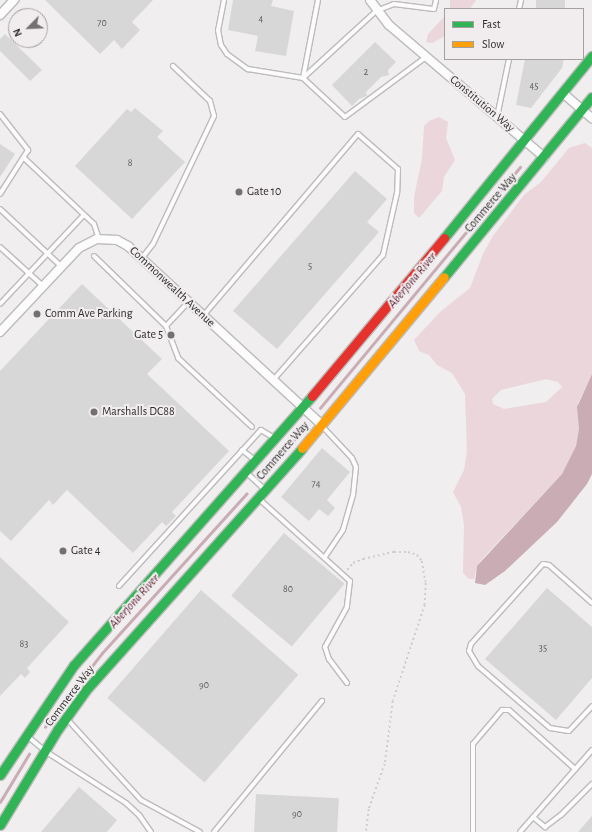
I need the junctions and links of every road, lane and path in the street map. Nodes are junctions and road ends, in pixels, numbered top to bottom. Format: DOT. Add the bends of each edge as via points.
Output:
graph roads {
  1 [pos="14,0"];
  2 [pos="224,0"];
  3 [pos="318,0"];
  4 [pos="370,0"];
  5 [pos="436,0"];
  6 [pos="376,11"];
  7 [pos="0,15"];
  8 [pos="592,56"];
  9 [pos="426,57"];
  10 [pos="509,60"];
  11 [pos="173,66"];
  12 [pos="303,78"];
  13 [pos="564,94"];
  14 [pos="592,97"];
  15 [pos="583,109"];
  16 [pos="0,114"];
  17 [pos="497,117"];
  18 [pos="592,118"];
  19 [pos="525,141"];
  20 [pos="544,157"];
  21 [pos="24,158"];
  22 [pos="0,194"];
  23 [pos="0,209"];
  24 [pos="84,215"];
  25 [pos="99,239"];
  26 [pos="0,247"];
  27 [pos="48,254"];
  28 [pos="94,256"];
  29 [pos="142,258"];
  30 [pos="61,266"];
  31 [pos="29,274"];
  32 [pos="43,286"];
  33 [pos="188,302"];
  34 [pos="0,304"];
  35 [pos="203,316"];
  36 [pos="166,326"];
  37 [pos="0,332"];
  38 [pos="273,381"];
  39 [pos="302,408"];
  40 [pos="322,425"];
  41 [pos="252,426"];
  42 [pos="276,440"];
  43 [pos="242,450"];
  44 [pos="257,462"];
  45 [pos="247,473"];
  46 [pos="265,490"];
  47 [pos="258,498"];
  48 [pos="325,557"];
  49 [pos="344,573"];
  50 [pos="119,586"];
  51 [pos="592,603"];
  52 [pos="347,683"];
  53 [pos="322,701"];
  54 [pos="592,706"];
  55 [pos="66,718"];
  56 [pos="25,734"];
  57 [pos="592,750"];
  58 [pos="45,751"];
  59 [pos="575,769"];
  60 [pos="0,776"];
  61 [pos="592,784"];
  62 [pos="533,817"];
  63 [pos="0,825"];
  64 [pos="545,827"];
  65 [pos="151,832"];
  66 [pos="200,832"];
  67 [pos="214,832"];
  68 [pos="366,832"];
  69 [pos="473,832"];
  70 [pos="520,832"];
  71 [pos="541,832"];
  1 -- 7 [label="street"];
  2 -- 12 [label="lane" via="218,30 221,45 227,54 248,69"];
  3 -- 12 [label="lane"];
  4 -- 6 [label="street, Constitution Way"];
  5 -- 6 [label="lane" via="434,9 394,4"];
  6 -- 9 [label="street, Constitution Way"];
  6 -- 12 [label="lane"];
  8 -- 13 [label="street, Commerce Way"];
  9 -- 12 [label="lane" via="345,117"];
  9 -- 17 [label="street, Constitution Way"];
  10 -- 17 [label="lane"];
  11 -- 29 [label="lane" via="212,104 214,116 153,244"];
  13 -- 15 [label="street"];
  13 -- 19 [label="street, Commerce Way"];
  14 -- 15 [label="street, Commerce Way"];
  15 -- 18 [label="street"];
  15 -- 20 [label="street, Commerce Way"];
  16 -- 21 [label="lane" via="27,147"];
  17 -- 19 [label="street, Constitution Way"];
  19 -- 20 [label="street, Constitution Way"];
  19 -- 39 [label="street, Commerce Way"];
  20 -- 40 [label="street, Commerce Way"];
  21 -- 22 [label="lane"];
  21 -- 24 [label="lane"];
  23 -- 27 [label="lane"];
  24 -- 25 [label="lane" via="95,225"];
  24 -- 27 [label="lane"];
  25 -- 29 [label="street, Commonwealth Avenue" via="121,242"];
  25 -- 30 [label="street" via="79,248"];
  26 -- 31 [label="lane"];
  27 -- 30 [label="lane"];
  27 -- 31 [label="lane"];
  28 -- 36 [label="lane"];
  29 -- 33 [label="street, Commonwealth Avenue"];
  30 -- 32 [label="street"];
  31 -- 32 [label="lane"];
  31 -- 34 [label="lane"];
  32 -- 37 [label="street"];
  33 -- 35 [label="street, Commonwealth Avenue"];
  33 -- 36 [label="lane"];
  35 -- 38 [label="street, Commonwealth Avenue"];
  35 -- 38 [label="lane" via="358,134 398,168 397,193 383,255"];
  36 -- 41 [label="lane" via="178,358"];
  38 -- 39 [label="street, Commonwealth Avenue"];
  39 -- 40 [label="street, Commonwealth Avenue"];
  39 -- 42 [label="street, Commerce Way"];
  40 -- 46 [label="street, Commerce Way"];
  40 -- 48 [label="lane" via="352,458 356,467 353,495 343,530"];
  42 -- 43 [label="lane" via="261,430"];
  42 -- 44 [label="street, Commerce Way"];
  43 -- 44 [label="lane"];
  43 -- 50 [label="lane"];
  44 -- 45 [label="street, Commerce Way"];
  45 -- 46 [label="lane"];
  45 -- 56 [label="street, Commerce Way" via="83,655"];
  46 -- 47 [label="street, Commerce Way"];
  47 -- 48 [label="lane"];
  47 -- 55 [label="street, Commerce Way" via="98,676"];
  48 -- 49 [label="lane"];
  49 -- 52 [label="lane" via="351,584 348,604 325,647 329,659"];
  49 -- 68 [label="path" via="353,563 363,559 402,551 414,553 421,559 426,583 425,605 393,701 385,764 369,809"];
  51 -- 54 [label="lane" via="549,565 543,564 469,649 478,666 550,728 569,731"];
  53 -- 67 [label="lane"];
  55 -- 58 [label="street, Commerce Way"];
  55 -- 66 [label="lane" via="141,800"];
  56 -- 58 [label="lane"];
  56 -- 60 [label="street, Commerce Way"];
  57 -- 59 [label="lane"];
  58 -- 63 [label="street, Commerce Way"];
  58 -- 65 [label="lane" via="126,803 139,815"];
  59 -- 62 [label="lane"];
  59 -- 69 [label="lane" via="509,710 502,710 472,744"];
  61 -- 64 [label="lane"];
  62 -- 64 [label="lane"];
  62 -- 70 [label="lane"];
  64 -- 71 [label="lane"];
}
